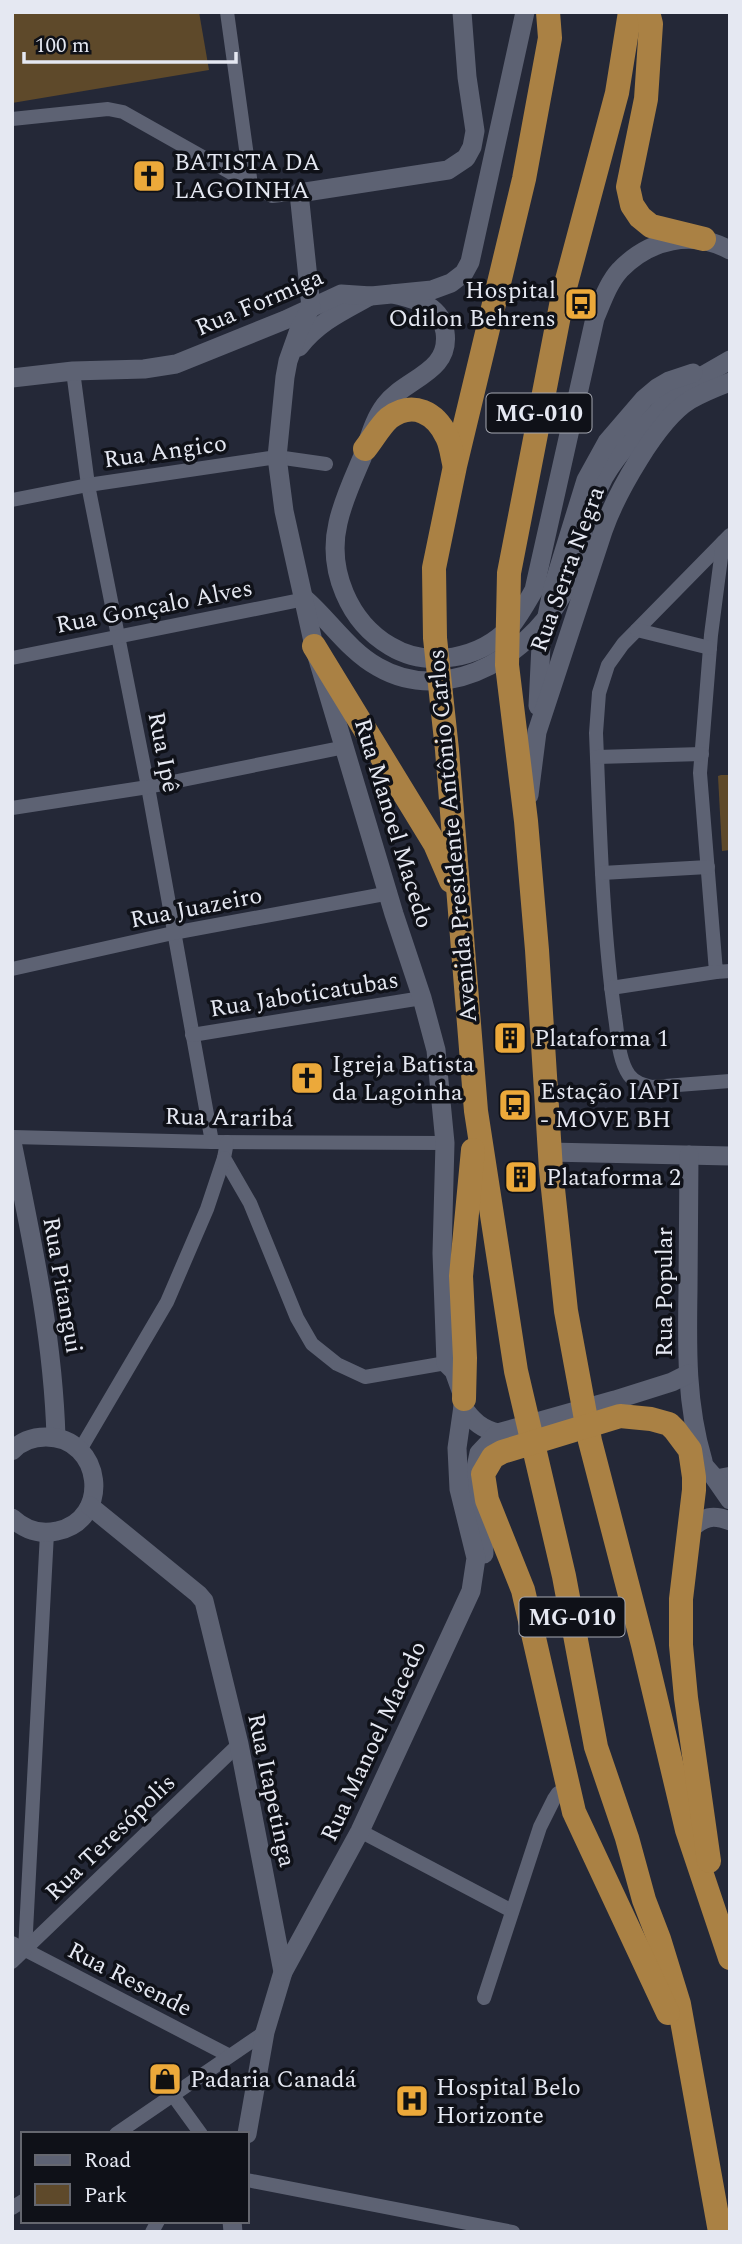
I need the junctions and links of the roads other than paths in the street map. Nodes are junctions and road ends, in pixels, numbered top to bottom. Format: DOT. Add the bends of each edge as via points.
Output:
graph roads {
  1 [pos="227,12"];
  2 [pos="462,12"];
  3 [pos="524,12"];
  4 [pos="548,12"];
  5 [pos="630,12"];
  6 [pos="648,12"];
  7 [pos="12,119"];
  8 [pos="251,185"];
  9 [pos="299,193"];
  10 [pos="722,245"];
  11 [pos="307,260"];
  12 [pos="341,294"];
  13 [pos="394,294"];
  14 [pos="371,296"];
  15 [pos="311,307"];
  16 [pos="288,361"];
  17 [pos="729,361"];
  18 [pos="73,371"];
  19 [pos="12,378"];
  20 [pos="729,383"];
  21 [pos="678,392"];
  22 [pos="365,449"];
  23 [pos="277,457"];
  24 [pos="326,464"];
  25 [pos="455,466"];
  26 [pos="88,485"];
  27 [pos="12,500"];
  28 [pos="727,538"];
  29 [pos="305,599"];
  30 [pos="637,630"];
  31 [pos="118,635"];
  32 [pos="314,646"];
  33 [pos="710,648"];
  34 [pos="12,658"];
  35 [pos="537,732"];
  36 [pos="345,747"];
  37 [pos="702,754"];
  38 [pos="597,757"];
  39 [pos="148,787"];
  40 [pos="12,808"];
  41 [pos="526,821"];
  42 [pos="708,867"];
  43 [pos="602,873"];
  44 [pos="390,894"];
  45 [pos="460,903"];
  46 [pos="173,933"];
  47 [pos="12,969"];
  48 [pos="723,971"];
  49 [pos="611,988"];
  50 [pos="422,998"];
  51 [pos="192,1035"];
  52 [pos="730,1081"];
  53 [pos="476,1111"];
  54 [pos="12,1140"];
  55 [pos="212,1142"];
  56 [pos="227,1142"];
  57 [pos="445,1143"];
  58 [pos="550,1152"];
  59 [pos="690,1155"];
  60 [pos="730,1156"];
  61 [pos="224,1158"];
  62 [pos="446,1363"];
  63 [pos="688,1374"];
  64 [pos="463,1403"];
  65 [pos="618,1408"];
  66 [pos="55,1437"];
  67 [pos="501,1439"];
  68 [pos="80,1450"];
  69 [pos="12,1451"];
  70 [pos="706,1459"];
  71 [pos="730,1500"];
  72 [pos="90,1506"];
  73 [pos="730,1521"];
  74 [pos="15,1526"];
  75 [pos="690,1529"];
  76 [pos="47,1533"];
  77 [pos="447,1641"];
  78 [pos="239,1744"];
  79 [pos="567,1788"];
  80 [pos="360,1831"];
  81 [pos="512,1912"];
  82 [pos="718,1920"];
  83 [pos="18,1947"];
  84 [pos="730,1958"];
  85 [pos="12,1962"];
  86 [pos="283,1972"];
  87 [pos="484,1998"];
  88 [pos="265,2032"];
  89 [pos="228,2055"];
  90 [pos="689,2065"];
  91 [pos="172,2094"];
  92 [pos="119,2132"];
  93 [pos="200,2132"];
  94 [pos="247,2132"];
  95 [pos="248,2180"];
  96 [pos="513,2232"];
  97 [pos="720,2232"];
  1 -- 8 [label="street"];
  2 -- 9 [label="street" via="475,131 466,158 448,170"];
  3 -- 13 [label="street, Rua Formiga" via="470,262 452,284"];
  4 -- 25 [label="highway, Avenida Presidente Antônio Carlos / MG-010" via="550,38 524,179"];
  5 -- 41 [label="highway, MG-010" via="617,93 563,295 509,573 508,665"];
  6 -- 10 [label="highway" via="646,99 628,187 632,205 651,226"];
  7 -- 8 [label="street" via="108,109 123,113"];
  8 -- 9 [label="street" via="272,196"];
  9 -- 11 [label="street"];
  10 -- 22 [label="street" via="667,240 620,270 595,318 534,590 509,628 472,652 431,660 398,651 366,628 351,609 336,566 334,544 344,502"];
  11 -- 12 [label="street" via="330,288"];
  11 -- 15 [label="street"];
  12 -- 14 [label="street, Rua Formiga"];
  12 -- 15 [label="street, Rua Formiga"];
  13 -- 14 [label="street, Rua Formiga"];
  13 -- 22 [label="street" via="426,303 437,312 447,343 435,367 386,403"];
  14 -- 16 [label="street" via="330,316"];
  15 -- 16 [label="street, Rua Manoel Macedo"];
  15 -- 18 [label="street, Rua Formiga" via="176,364"];
  16 -- 23 [label="street, Rua Manoel Macedo"];
  17 -- 21 [label="street"];
  17 -- 35 [label="street, Rua Serra Negra" via="657,388 618,429 589,472 553,587 541,645"];
  18 -- 19 [label="street, Rua Formiga"];
  18 -- 26 [label="street, Rua Ipê"];
  20 -- 21 [label="street"];
  20 -- 35 [label="street, Rua Serra Negra" via="690,400 669,418 615,499"];
  21 -- 29 [label="street" via="604,477 589,511 570,581 540,627 507,657 463,677 408,679 381,669 354,649"];
  22 -- 25 [label="highway" via="389,419 408,410 422,410 433,416 448,438"];
  23 -- 24 [label="street, Rua Angico"];
  23 -- 26 [label="street, Rua Angico"];
  23 -- 29 [label="street, Rua Manoel Macedo" via="284,511"];
  25 -- 45 [label="highway, Avenida Presidente Antônio Carlos / MG-010" via="434,579 435,638"];
  26 -- 27 [label="street, Rua Angico"];
  26 -- 31 [label="street, Rua Ipê"];
  28 -- 30 [label="street"];
  28 -- 33 [label="street"];
  29 -- 31 [label="street, Rua Gonçalo Alves"];
  29 -- 32 [label="street, Rua Manoel Macedo"];
  30 -- 33 [label="street"];
  30 -- 38 [label="street" via="608,666 599,693"];
  31 -- 34 [label="street, Rua Gonçalo Alves"];
  31 -- 39 [label="street, Rua Ipê"];
  32 -- 36 [label="street, Rua Manoel Macedo"];
  32 -- 45 [label="highway" via="435,844"];
  33 -- 37 [label="street"];
  35 -- 41 [label="street, Rua Serra Negra"];
  36 -- 39 [label="street"];
  36 -- 44 [label="street, Rua Manoel Macedo"];
  37 -- 38 [label="street"];
  37 -- 42 [label="street"];
  38 -- 43 [label="street"];
  39 -- 40 [label="street"];
  39 -- 46 [label="street, Rua Ipê"];
  41 -- 58 [label="highway, MG-010"];
  42 -- 43 [label="street"];
  42 -- 48 [label="street"];
  43 -- 49 [label="street"];
  44 -- 46 [label="street, Rua Juazeiro"];
  44 -- 50 [label="street, Rua Manoel Macedo"];
  45 -- 53 [label="highway, Avenida Presidente Antônio Carlos / MG-010"];
  46 -- 47 [label="street, Rua Juazeiro"];
  46 -- 51 [label="street, Rua Ipê"];
  48 -- 49 [label="street"];
  49 -- 52 [label="street" via="621,1052 635,1081 652,1087"];
  50 -- 51 [label="street, Rua Jaboticatubas"];
  50 -- 57 [label="street, Rua Manoel Macedo" via="436,1050"];
  51 -- 55 [label="street, Rua Ipê"];
  53 -- 64 [label="highway" via="461,1276"];
  53 -- 90 [label="highway, Avenida Presidente Antônio Carlos / MG-010" via="516,1370 564,1577 596,1747 679,2004"];
  54 -- 55 [label="street, Rua Araribá"];
  54 -- 66 [label="street, Rua Pitangui" via="51,1359"];
  55 -- 56 [label="street, Rua Araribá"];
  56 -- 57 [label="street, Rua Araribá"];
  56 -- 61 [label="street"];
  57 -- 62 [label="street, Rua Manoel Macedo"];
  58 -- 59 [label="street"];
  58 -- 82 [label="highway, MG-010" via="566,1311 590,1441 687,1830"];
  59 -- 60 [label="street"];
  59 -- 63 [label="street, Rua Popular"];
  61 -- 62 [label="street" via="250,1203 297,1318 313,1345 337,1364 365,1377"];
  61 -- 68 [label="street" via="167,1302"];
  62 -- 64 [label="street, Rua Manoel Macedo" via="454,1371"];
  63 -- 65 [label="street"];
  63 -- 70 [label="street, Rua Popular"];
  64 -- 67 [label="street" via="469,1416"];
  64 -- 77 [label="street, Rua Manoel Macedo" via="457,1448 459,1489 476,1558 471,1591"];
  65 -- 67 [label="highway"];
  65 -- 70 [label="highway" via="669,1424"];
  66 -- 68 [label="street"];
  66 -- 69 [label="street" via="36,1437"];
  67 -- 77 [label="street, Rua Manoel Macedo" via="479,1454 473,1482 483,1519 484,1555 478,1588"];
  67 -- 79 [label="highway" via="484,1474 487,1500 523,1590"];
  68 -- 72 [label="street" via="94,1476"];
  70 -- 71 [label="street, Rua Popular"];
  70 -- 75 [label="highway" via="694,1477"];
  72 -- 76 [label="street" via="65,1530"];
  72 -- 78 [label="street, Rua Itapetinga" via="204,1601"];
  73 -- 75 [label="street" via="710,1516"];
  74 -- 76 [label="street"];
  75 -- 82 [label="highway" via="681,1599 681,1645"];
  76 -- 83 [label="street"];
  77 -- 80 [label="street, Rua Manoel Macedo"];
  78 -- 83 [label="street, Rua Teresópolis"];
  78 -- 86 [label="street, Rua Itapetinga"];
  79 -- 81 [label="street" via="558,1793 540,1827"];
  79 -- 90 [label="highway"];
  80 -- 81 [label="street"];
  80 -- 86 [label="street, Rua Manoel Macedo"];
  81 -- 87 [label="street"];
  82 -- 84 [label="highway, MG-010"];
  83 -- 85 [label="street, Rua Teresópolis"];
  83 -- 89 [label="street, Rua Resende"];
  86 -- 88 [label="street, Rua Itapetinga"];
  88 -- 89 [label="street"];
  88 -- 94 [label="street, Rua Itapetinga"];
  89 -- 91 [label="street"];
  90 -- 97 [label="highway, Avenida Presidente Antônio Carlos / MG-010"];
  91 -- 92 [label="street"];
  91 -- 93 [label="street"];
  95 -- 96 [label="street"];
}
